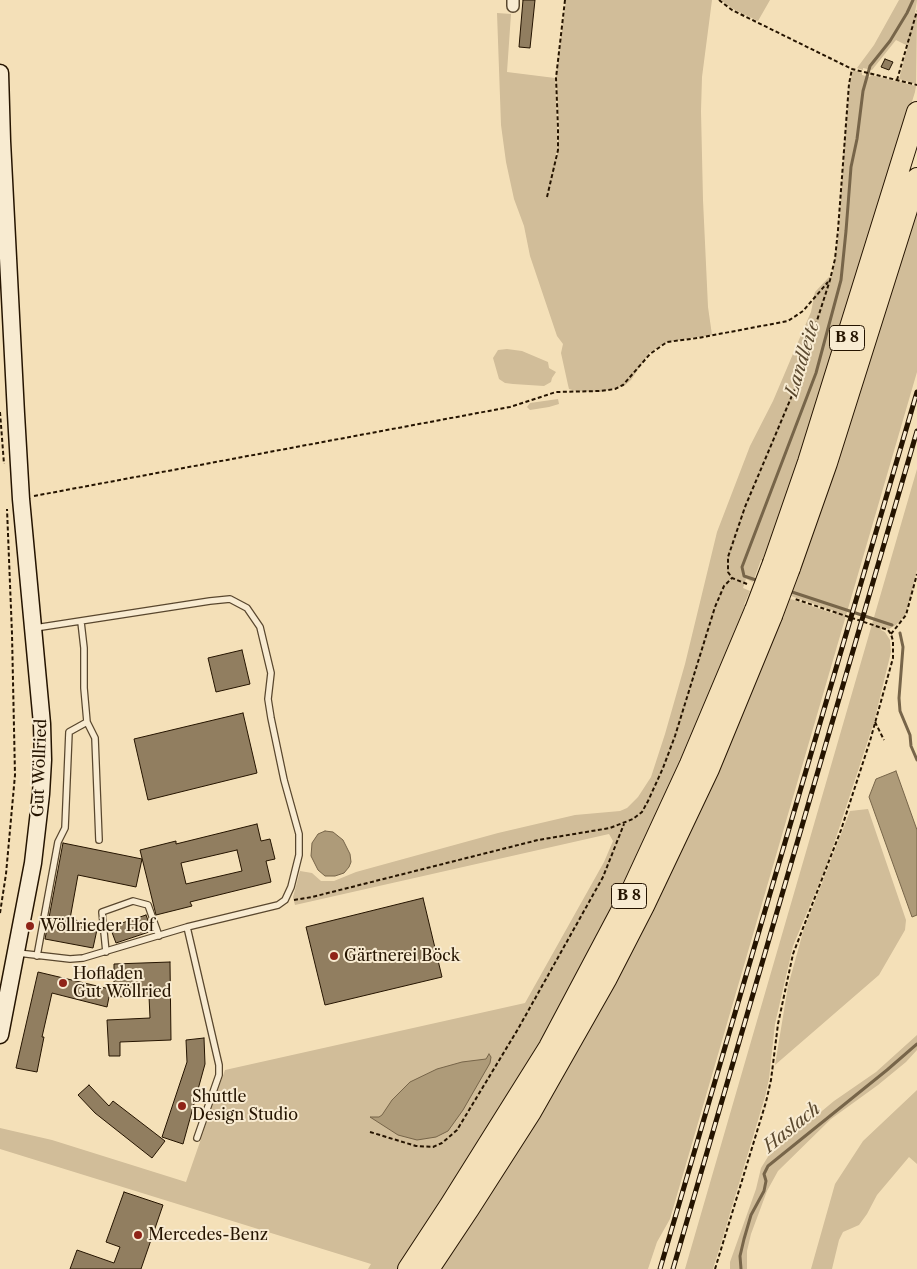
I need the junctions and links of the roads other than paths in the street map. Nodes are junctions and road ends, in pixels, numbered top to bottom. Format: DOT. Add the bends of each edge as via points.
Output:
graph roads {
  1 [pos="0,73"];
  2 [pos="917,112"];
  3 [pos="917,178"];
  4 [pos="781,565"];
  5 [pos="763,613"];
  6 [pos="81,622"];
  7 [pos="34,628"];
  8 [pos="87,722"];
  9 [pos="99,840"];
  10 [pos="187,927"];
  11 [pos="159,936"];
  12 [pos="106,952"];
  13 [pos="16,953"];
  14 [pos="36,956"];
  15 [pos="0,1035"];
  16 [pos="197,1138"];
  17 [pos="408,1269"];
  18 [pos="429,1269"];
  1 -- 7 [label="street, Gut Wöllried" via="14,501"];
  2 -- 4 [label="highway, B 8" via="808,462"];
  3 -- 4 [label="highway, B 8" via="827,462"];
  4 -- 5 [label="highway, B 8, bridge"];
  5 -- 17 [label="highway, B 8" via="628,898 549,1047"];
  5 -- 18 [label="highway, B 8" via="709,769 644,906 531,1112"];
  6 -- 7 [label="lane"];
  6 -- 8 [label="lane"];
  6 -- 10 [label="lane" via="230,600 248,608 260,627 271,673 268,699 271,718 299,834 296,870 285,900 278,905"];
  7 -- 13 [label="street, Gut Wöllried" via="42,724 41,794 33,863"];
  8 -- 9 [label="lane" via="95,738"];
  8 -- 14 [label="lane" via="69,732 65,828 58,842"];
  10 -- 11 [label="lane"];
  10 -- 16 [label="lane" via="219,1065 219,1075"];
  11 -- 12 [label="lane"];
  11 -- 12 [label="lane" via="148,905 133,901 102,912"];
  12 -- 14 [label="lane" via="70,959"];
  13 -- 14 [label="lane"];
  13 -- 15 [label="street, Gut Wöllried"];
}
